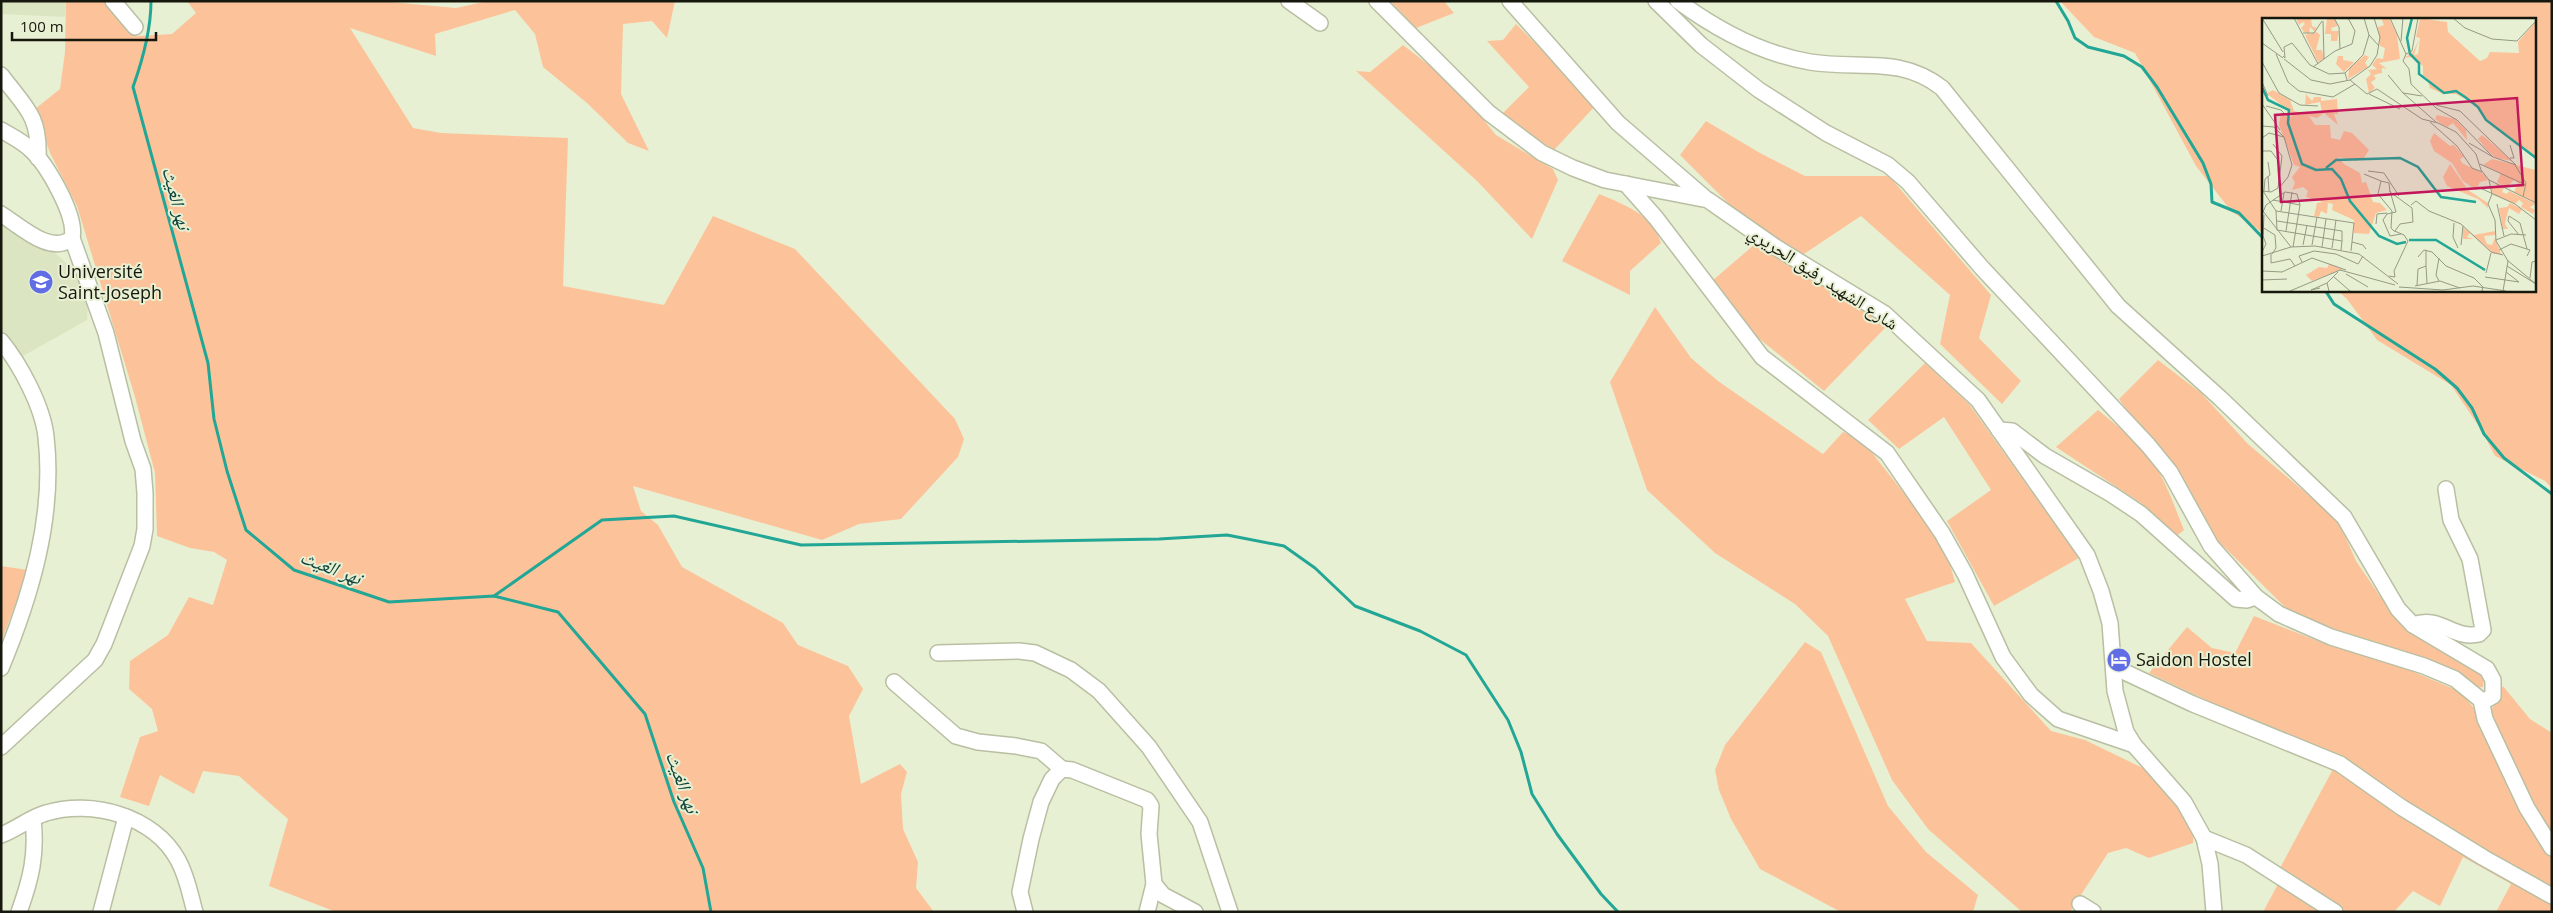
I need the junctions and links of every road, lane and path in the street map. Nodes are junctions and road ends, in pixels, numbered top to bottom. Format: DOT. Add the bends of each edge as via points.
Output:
graph roads {
  1 [pos="113,1"];
  2 [pos="1289,1"];
  3 [pos="1377,1"];
  4 [pos="1510,1"];
  5 [pos="1656,1"];
  6 [pos="1678,1"];
  7 [pos="1320,23"];
  8 [pos="135,28"];
  9 [pos="1,75"];
  10 [pos="1,130"];
  11 [pos="38,158"];
  12 [pos="1626,184"];
  13 [pos="1708,200"];
  14 [pos="1,214"];
  15 [pos="72,238"];
  16 [pos="54,245"];
  17 [pos="87,278"];
  18 [pos="1,341"];
  19 [pos="1999,430"];
  20 [pos="2446,489"];
  21 [pos="2256,596"];
  22 [pos="2413,625"];
  23 [pos="938,653"];
  24 [pos="2114,667"];
  25 [pos="1,668"];
  26 [pos="894,682"];
  27 [pos="2481,700"];
  28 [pos="2134,745"];
  29 [pos="1,747"];
  30 [pos="1062,769"];
  31 [pos="126,817"];
  32 [pos="33,820"];
  33 [pos="2,832"];
  34 [pos="2204,838"];
  35 [pos="2552,848"];
  36 [pos="1154,884"];
  37 [pos="2552,896"];
  38 [pos="19,912"];
  39 [pos="101,912"];
  40 [pos="195,912"];
  41 [pos="1025,912"];
  42 [pos="1146,912"];
  43 [pos="1195,912"];
  44 [pos="1230,912"];
  45 [pos="2214,912"];
  46 [pos="2335,912"];
  1 -- 8 [label="street"];
  2 -- 7 [label="street"];
  3 -- 12 [label="street, شارع الشهيد رفيق الحريري" via="1489,112 1522,140 1572,168"];
  4 -- 13 [label="street" via="1618,122"];
  5 -- 21 [label="street" via="1700,45 1759,90 1818,129 1888,165 1908,182 1982,268 2148,444 2170,472 2211,546"];
  6 -- 22 [label="street" via="1728,33 1786,56 1827,64 1911,69 1942,88 2118,306 2344,517 2398,609"];
  9 -- 11 [label="street" via="30,111 39,138"];
  10 -- 11 [label="street" via="23,143"];
  11 -- 15 [label="street" via="62,201 73,228"];
  12 -- 13 [label="street, شارع الشهيد رفيق الحريري"];
  12 -- 28 [label="street" via="1656,218 1762,357 1887,453 1942,533 1965,574 2003,657 2031,696 2058,719"];
  13 -- 19 [label="street, شارع الشهيد رفيق الحريري" via="1777,248 1885,314 1978,400"];
  14 -- 16 [label="street"];
  15 -- 16 [label="street" via="61,245"];
  15 -- 17 [label="street"];
  16 -- 17 [label="street"];
  17 -- 29 [label="street" via="106,333 143,470 144,537 130,582 95,660"];
  18 -- 25 [label="street" via="14,359 39,412 46,436 48,487 46,516 34,573"];
  19 -- 21 [label="street" via="2012,431 2045,456 2141,514 2232,597 2247,600"];
  19 -- 24 [label="street, شارع الشهيد رفيق الحريري" via="2086,555 2110,623"];
  20 -- 22 [label="street" via="2451,520 2470,559 2483,630 2479,634 2468,635 2429,621"];
  21 -- 27 [label="street" via="2279,614 2331,637 2455,679"];
  22 -- 27 [label="street" via="2487,669 2494,680 2493,696"];
  23 -- 44 [label="street" via="1020,651 1035,654 1071,670 1099,691 1149,747 1200,822"];
  24 -- 28 [label="street, شارع الشهيد رفيق الحريري" via="2119,712"];
  24 -- 37 [label="street" via="2193,704 2340,764 2401,807"];
  26 -- 30 [label="street" via="956,736 1041,751"];
  27 -- 35 [label="street" via="2485,719 2527,808"];
  28 -- 34 [label="street, شارع الشهيد رفيق الحريري" via="2184,802"];
  30 -- 36 [label="street" via="1095,778 1150,804"];
  30 -- 41 [label="street" via="1052,779 1041,802 1031,839 1020,892"];
  31 -- 32 [label="street" via="112,812 64,809 44,813"];
  31 -- 39 [label="street"];
  31 -- 40 [label="street" via="156,833 170,848 188,883"];
  32 -- 33 [label="street"];
  32 -- 38 [label="street" via="36,846 29,886"];
  34 -- 45 [label="street, شارع الشهيد رفيق الحريري"];
  34 -- 46 [label="street" via="2246,855"];
  36 -- 42 [label="street"];
  36 -- 43 [label="street" via="1163,895"];
}
